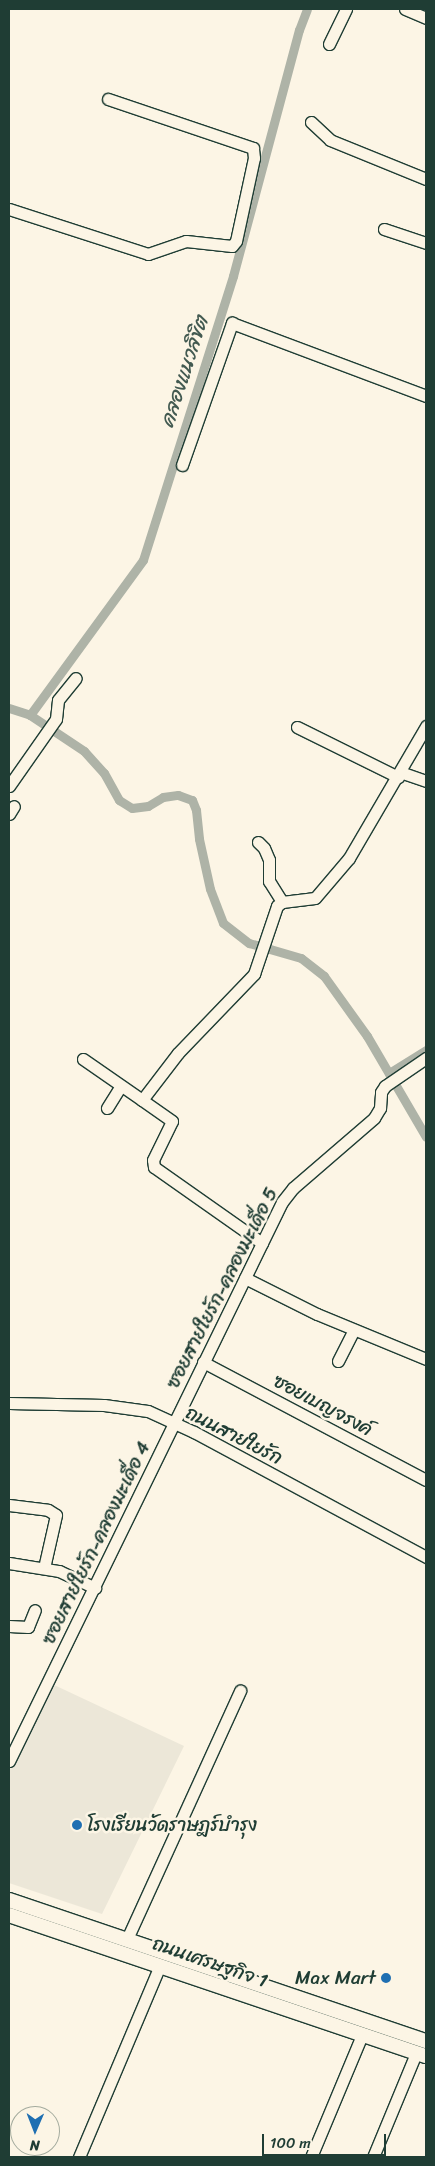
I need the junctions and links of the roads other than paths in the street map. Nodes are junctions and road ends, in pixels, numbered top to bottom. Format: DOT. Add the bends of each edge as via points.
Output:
graph roads {
  1 [pos="346,9"];
  2 [pos="405,9"];
  3 [pos="426,18"];
  4 [pos="329,44"];
  5 [pos="108,99"];
  6 [pos="311,122"];
  7 [pos="426,179"];
  8 [pos="9,209"];
  9 [pos="384,229"];
  10 [pos="426,243"];
  11 [pos="426,396"];
  12 [pos="182,465"];
  13 [pos="76,678"];
  14 [pos="298,726"];
  15 [pos="426,726"];
  16 [pos="399,775"];
  17 [pos="426,781"];
  18 [pos="9,786"];
  19 [pos="258,842"];
  20 [pos="282,902"];
  21 [pos="426,1058"];
  22 [pos="83,1059"];
  23 [pos="121,1086"];
  24 [pos="142,1100"];
  25 [pos="107,1108"];
  26 [pos="262,1243"];
  27 [pos="245,1278"];
  28 [pos="354,1330"];
  29 [pos="426,1359"];
  30 [pos="338,1361"];
  31 [pos="203,1362"];
  32 [pos="9,1403"];
  33 [pos="174,1423"];
  34 [pos="426,1480"];
  35 [pos="9,1505"];
  36 [pos="426,1557"];
  37 [pos="9,1563"];
  38 [pos="44,1568"];
  39 [pos="95,1588"];
  40 [pos="35,1610"];
  41 [pos="9,1626"];
  42 [pos="240,1690"];
  43 [pos="9,1760"];
  44 [pos="9,1900"];
  45 [pos="9,1915"];
  46 [pos="127,1939"];
  47 [pos="160,1965"];
  48 [pos="362,2035"];
  49 [pos="426,2041"];
  50 [pos="421,2055"];
  51 [pos="377,2156"];
  52 [pos="79,2157"];
  53 [pos="310,2157"];
  1 -- 4 [label="street"];
  2 -- 3 [label="street"];
  5 -- 8 [label="street" via="253,148 254,158 236,241 232,246 186,241 148,254"];
  6 -- 7 [label="street" via="330,140"];
  9 -- 10 [label="street"];
  11 -- 12 [label="street" via="232,323"];
  13 -- 18 [label="street" via="58,700 56,719"];
  14 -- 16 [label="street"];
  15 -- 16 [label="street"];
  16 -- 17 [label="street"];
  16 -- 20 [label="street" via="349,858 325,888 315,898"];
  19 -- 20 [label="street" via="267,854 268,881"];
  20 -- 24 [label="street" via="274,911 260,962 243,988 178,1054"];
  21 -- 26 [label="street, ซอยสายใยรัก-คลองมะเดื่อ 5" via="385,1086 374,1118 293,1188"];
  22 -- 23 [label="street"];
  23 -- 24 [label="street"];
  23 -- 25 [label="street"];
  24 -- 26 [label="street" via="172,1121 153,1160 154,1167"];
  26 -- 27 [label="street, ซอยสายใยรัก-คลองมะเดื่อ 5"];
  27 -- 28 [label="street"];
  27 -- 31 [label="street, ซอยสายใยรัก-คลองมะเดื่อ 5"];
  28 -- 29 [label="street"];
  28 -- 30 [label="street"];
  31 -- 33 [label="street, ซอยสายใยรัก-คลองมะเดื่อ 5"];
  31 -- 34 [label="street, ซอยเบญจรงค์"];
  32 -- 33 [label="street, ถนนสายใยรัก" via="129,1408 148,1411"];
  33 -- 36 [label="street, ถนนสายใยรัก"];
  33 -- 39 [label="street, ซอยสายใยรัก-คลองมะเดื่อ 4"];
  35 -- 38 [label="street" via="48,1510 56,1515"];
  37 -- 38 [label="street"];
  38 -- 39 [label="street" via="74,1576"];
  39 -- 43 [label="street, ซอยสายใยรัก-คลองมะเดื่อ 4"];
  40 -- 41 [label="street" via="28,1627"];
  42 -- 46 [label="street"];
  44 -- 46 [label="main road, ถนนเศรษฐกิจ 1"];
  45 -- 47 [label="main road, ถนนเศรษฐกิจ 1"];
  46 -- 49 [label="main road, ถนนเศรษฐกิจ 1"];
  47 -- 48 [label="main road, ถนนเศรษฐกิจ 1"];
  47 -- 52 [label="street"];
  48 -- 50 [label="main road, ถนนเศรษฐกิจ 1"];
  48 -- 53 [label="street"];
  50 -- 51 [label="street"];
}
